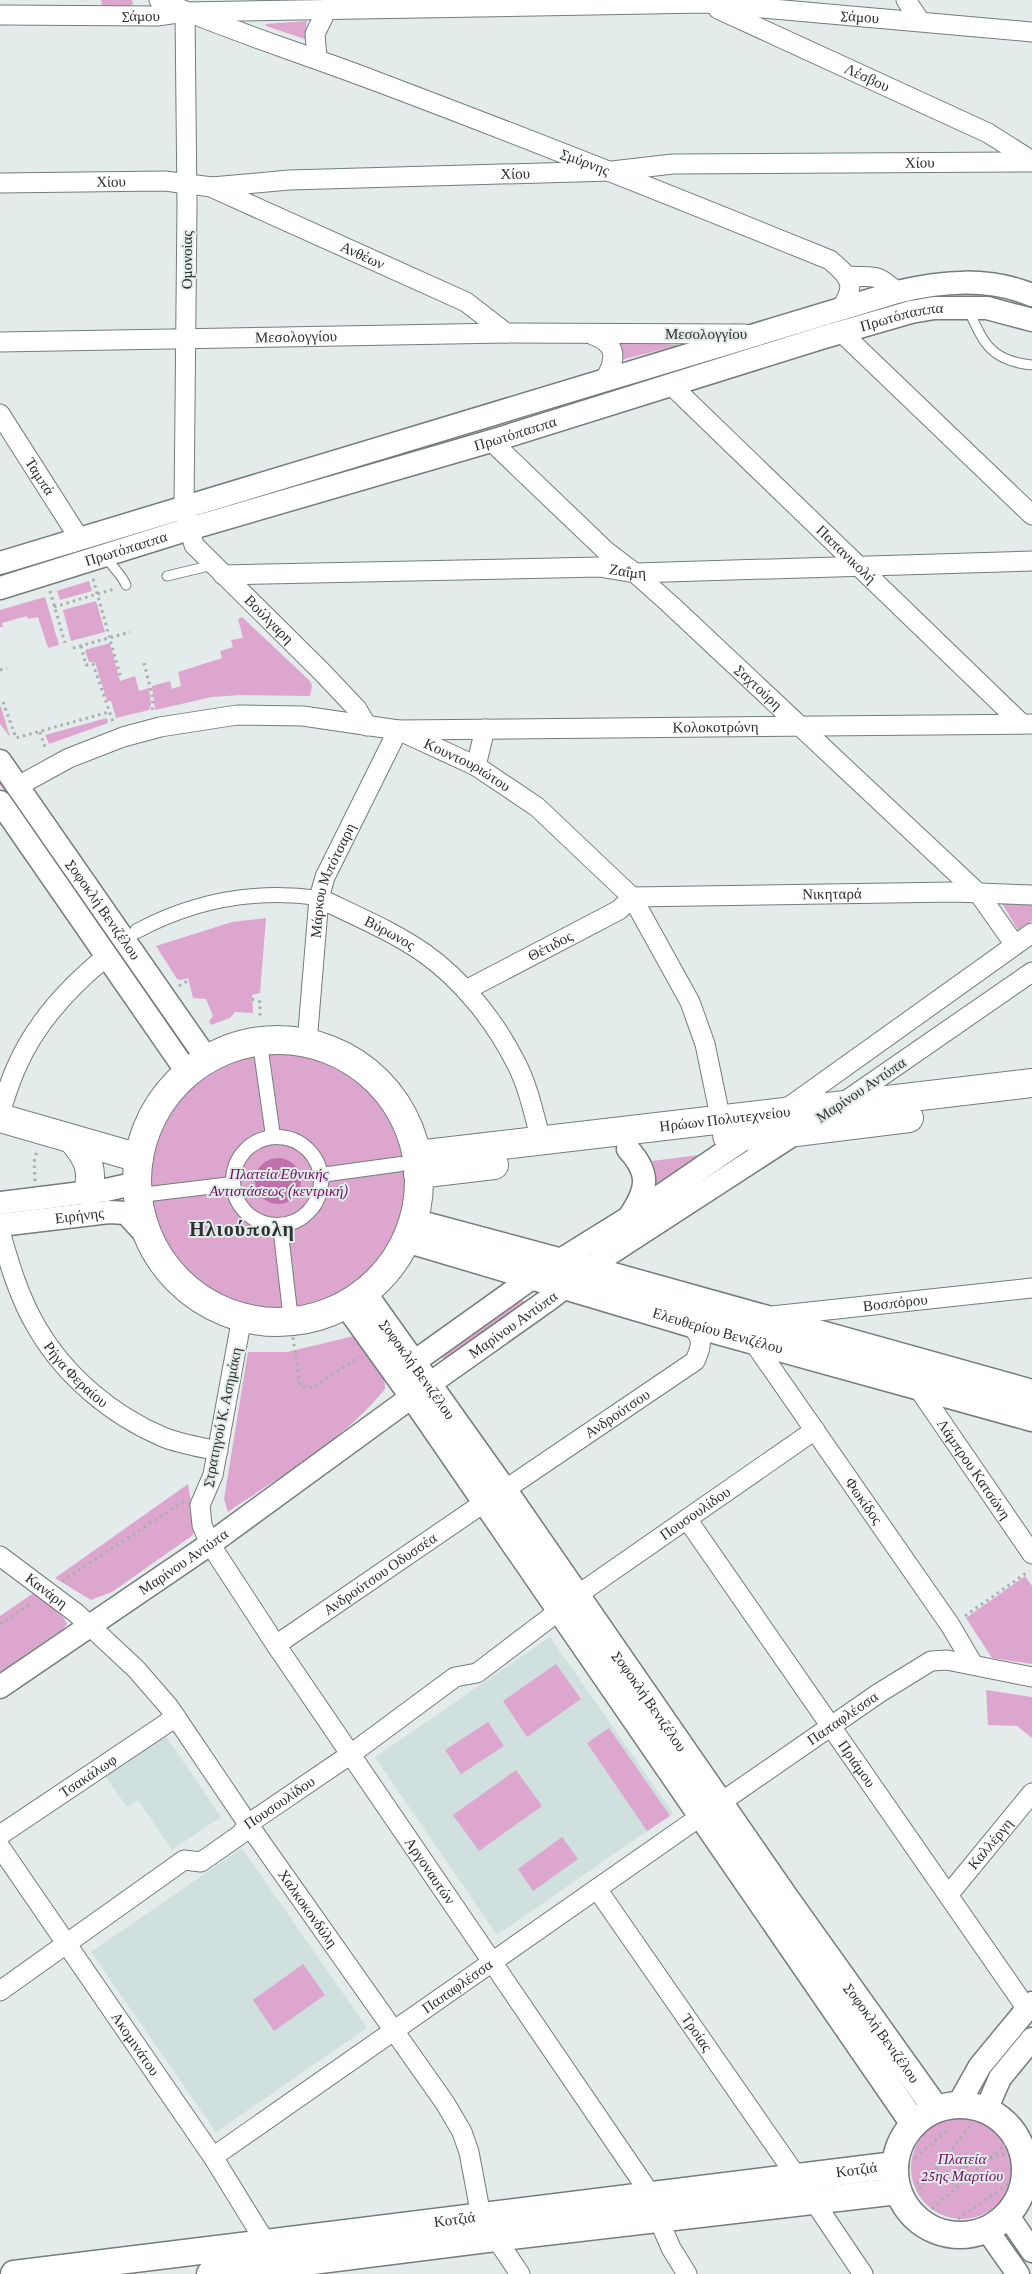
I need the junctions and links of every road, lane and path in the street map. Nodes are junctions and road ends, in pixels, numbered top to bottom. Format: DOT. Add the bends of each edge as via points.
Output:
graph roads {
  1 [pos="159,0"];
  2 [pos="906,0"];
  3 [pos="702,2"];
  4 [pos="90,8"];
  5 [pos="326,9"];
  6 [pos="185,12"];
  7 [pos="0,15"];
  8 [pos="920,21"];
  9 [pos="1032,32"];
  10 [pos="317,58"];
  11 [pos="1032,161"];
  12 [pos="612,171"];
  13 [pos="0,183"];
  14 [pos="187,184"];
  15 [pos="212,188"];
  16 [pos="847,276"];
  17 [pos="897,292"];
  18 [pos="1032,295"];
  19 [pos="967,307"];
  20 [pos="841,308"];
  21 [pos="1032,320"];
  22 [pos="841,332"];
  23 [pos="506,334"];
  24 [pos="759,334"];
  25 [pos="593,335"];
  26 [pos="187,339"];
  27 [pos="0,342"];
  28 [pos="1032,365"];
  29 [pos="605,379"];
  30 [pos="670,384"];
  31 [pos="0,414"];
  32 [pos="491,440"];
  33 [pos="1032,516"];
  34 [pos="187,518"];
  35 [pos="79,538"];
  36 [pos="106,556"];
  37 [pos="1032,561"];
  38 [pos="0,563"];
  39 [pos="860,566"];
  40 [pos="218,570"];
  41 [pos="635,573"];
  42 [pos="92,576"];
  43 [pos="167,576"];
  44 [pos="126,585"];
  45 [pos="0,588"];
  46 [pos="116,588"];
  47 [pos="50,590"];
  48 [pos="98,594"];
  49 [pos="54,607"];
  50 [pos="130,632"];
  51 [pos="110,638"];
  52 [pos="65,643"];
  53 [pos="81,646"];
  54 [pos="73,648"];
  55 [pos="144,663"];
  56 [pos="6,668"];
  57 [pos="0,670"];
  58 [pos="121,678"];
  59 [pos="3,702"];
  60 [pos="109,712"];
  61 [pos="152,715"];
  62 [pos="1027,724"];
  63 [pos="114,726"];
  64 [pos="367,726"];
  65 [pos="800,727"];
  66 [pos="484,729"];
  67 [pos="398,730"];
  68 [pos="40,732"];
  69 [pos="46,750"];
  70 [pos="0,761"];
  71 [pos="476,766"];
  72 [pos="18,786"];
  73 [pos="0,802"];
  74 [pos="979,894"];
  75 [pos="1032,894"];
  76 [pos="632,897"];
  77 [pos="319,898"];
  78 [pos="137,931"];
  79 [pos="1032,933"];
  80 [pos="1015,945"];
  81 [pos="107,956"];
  82 [pos="1032,972"];
  83 [pos="466,990"];
  84 [pos="252,999"];
  85 [pos="260,1016"];
  86 [pos="307,1043"];
  87 [pos="261,1051"];
  88 [pos="197,1065"];
  89 [pos="1032,1083"];
  90 [pos="1032,1102"];
  91 [pos="837,1107"];
  92 [pos="0,1113"];
  93 [pos="0,1118"];
  94 [pos="788,1123"];
  95 [pos="731,1132"];
  96 [pos="273,1136"];
  97 [pos="73,1140"];
  98 [pos="541,1141"];
  99 [pos="38,1149"];
  100 [pos="628,1149"];
  101 [pos="412,1164"];
  102 [pos="321,1175"];
  103 [pos="142,1178"];
  104 [pos="35,1184"];
  105 [pos="232,1184"];
  106 [pos="88,1192"];
  107 [pos="0,1203"];
  108 [pos="628,1218"];
  109 [pos="0,1225"];
  110 [pos="280,1225"];
  111 [pos="0,1231"];
  112 [pos="409,1231"];
  113 [pos="148,1237"];
  114 [pos="559,1261"];
  115 [pos="588,1269"];
  116 [pos="532,1277"];
  117 [pos="564,1286"];
  118 [pos="1032,1288"];
  119 [pos="355,1299"];
  120 [pos="290,1312"];
  121 [pos="242,1317"];
  122 [pos="689,1323"];
  123 [pos="755,1329"];
  124 [pos="292,1331"];
  125 [pos="364,1353"];
  126 [pos="405,1368"];
  127 [pos="916,1385"];
  128 [pos="420,1390"];
  129 [pos="1032,1393"];
  130 [pos="1032,1418"];
  131 [pos="814,1430"];
  132 [pos="218,1451"];
  133 [pos="494,1496"];
  134 [pos="190,1500"];
  135 [pos="687,1519"];
  136 [pos="210,1544"];
  137 [pos="0,1556"];
  138 [pos="1031,1562"];
  139 [pos="58,1584"];
  140 [pos="39,1598"];
  141 [pos="568,1603"];
  142 [pos="962,1618"];
  143 [pos="0,1624"];
  144 [pos="90,1626"];
  145 [pos="276,1644"];
  146 [pos="973,1664"];
  147 [pos="1032,1677"];
  148 [pos="0,1687"];
  149 [pos="176,1717"];
  150 [pos="832,1725"];
  151 [pos="350,1754"];
  152 [pos="1032,1793"];
  153 [pos="711,1810"];
  154 [pos="248,1824"];
  155 [pos="0,1835"];
  156 [pos="0,1847"];
  157 [pos="597,1889"];
  158 [pos="949,1894"];
  159 [pos="68,1944"];
  160 [pos="493,1963"];
  161 [pos="0,1990"];
  162 [pos="1030,2007"];
  163 [pos="393,2032"];
  164 [pos="1032,2039"];
  165 [pos="963,2113"];
  166 [pos="914,2124"];
  167 [pos="213,2157"];
  168 [pos="988,2160"];
  169 [pos="1020,2160"];
  170 [pos="903,2163"];
  171 [pos="797,2177"];
  172 [pos="926,2180"];
  173 [pos="909,2189"];
  174 [pos="812,2200"];
  175 [pos="655,2206"];
  176 [pos="932,2209"];
  177 [pos="481,2216"];
  178 [pos="958,2219"];
  179 [pos="997,2223"];
  180 [pos="495,2238"];
  181 [pos="266,2243"];
  182 [pos="1032,2251"];
  183 [pos="287,2269"];
  184 [pos="69,2271"];
  185 [pos="14,2274"];
  186 [pos="210,2274"];
  187 [pos="520,2274"];
  188 [pos="687,2274"];
  189 [pos="862,2274"];
  190 [pos="1018,2274"];
  1 -- 6 [label="street, Σμύρνης"];
  2 -- 8 [label="street"];
  3 -- 5 [label="street, Σάμου"];
  3 -- 8 [label="street, Σάμου"];
  3 -- 11 [label="street, Λέσβου" via="988,133"];
  4 -- 6 [label="street, Σάμου" via="157,16"];
  4 -- 7 [label="street, Σάμου"];
  5 -- 6 [label="street, Σάμου"];
  5 -- 10 [label="street" via="315,34"];
  6 -- 10 [label="street, Σμύρνης"];
  6 -- 14 [label="street, Ομονοίας"];
  8 -- 9 [label="street, Σάμου"];
  10 -- 12 [label="street, Σμύρνης"];
  11 -- 12 [label="street, Χίου" via="673,164"];
  12 -- 15 [label="street, Χίου" via="289,180"];
  12 -- 16 [label="street, Σμύρνης" via="830,260"];
  13 -- 14 [label="street, Χίου" via="165,181"];
  14 -- 15 [label="street, Χίου"];
  14 -- 26 [label="street, Ομονοίας"];
  15 -- 23 [label="street, Ανθέων" via="466,302"];
  16 -- 17 [label="street" via="879,278"];
  16 -- 20 [label="street" via="850,282 848,297"];
  17 -- 18 [label="street, Πρωτόπαππα" via="935,285 984,282"];
  17 -- 20 [label="street, Πρωτόπαππα"];
  19 -- 21 [label="street, Πρωτόπαππα" via="1006,312"];
  19 -- 22 [label="street, Πρωτόπαππα" via="911,312"];
  19 -- 28 [label="lane" via="980,338 992,350 1004,359"];
  20 -- 24 [label="street, Πρωτόπαππα"];
  22 -- 30 [label="street, Πρωτόπαππα"];
  22 -- 33 [label="street"];
  23 -- 25 [label="street, Μεσολογγίου"];
  23 -- 26 [label="street, Μεσολογγίου"];
  24 -- 25 [label="street, Μεσολογγίου"];
  24 -- 29 [label="street, Πρωτόπαππα"];
  25 -- 29 [label="street" via="608,343 614,354 612,367"];
  26 -- 27 [label="street, Μεσολογγίου"];
  26 -- 34 [label="street, Ομονοίας"];
  29 -- 34 [label="street, Πρωτόπαππα"];
  30 -- 32 [label="street, Πρωτόπαππα"];
  30 -- 39 [label="street, Παπανικολή"];
  31 -- 35 [label="street, Ταμπά"];
  32 -- 34 [label="street, Πρωτόπαππα"];
  32 -- 41 [label="street, Σαχτούρη" via="606,551"];
  34 -- 35 [label="street, Πρωτόπαππα"];
  34 -- 36 [label="street, Πρωτόπαππα"];
  34 -- 40 [label="street, Βούλγαρη" via="194,545"];
  35 -- 38 [label="street, Πρωτόπαππα"];
  36 -- 44 [label="lane"];
  36 -- 45 [label="street, Πρωτόπαππα"];
  37 -- 39 [label="street, Ζαΐμη"];
  39 -- 41 [label="street, Ζαΐμη"];
  39 -- 62 [label="street, Παπανικολή"];
  40 -- 41 [label="street, Ζαΐμη" via="599,567"];
  40 -- 43 [label="lane"];
  40 -- 64 [label="street, Βούλγαρη" via="323,673 357,709"];
  41 -- 65 [label="street, Σαχτούρη"];
  42 -- 48 [label="path"];
  46 -- 48 [label="path"];
  47 -- 49 [label="path"];
  48 -- 49 [label="path"];
  48 -- 51 [label="path"];
  49 -- 52 [label="path"];
  50 -- 51 [label="path"];
  51 -- 53 [label="path"];
  51 -- 58 [label="path"];
  53 -- 54 [label="path"];
  53 -- 60 [label="path" via="86,665 93,664"];
  55 -- 61 [label="path" via="153,699"];
  56 -- 57 [label="path"];
  59 -- 68 [label="path" via="16,738"];
  60 -- 63 [label="path"];
  60 -- 68 [label="path"];
  62 -- 65 [label="street, Κολοκοτρώνη"];
  64 -- 67 [label="street, Κουντουριώτου"];
  64 -- 72 [label="street, Κουντουριώτου" via="302,716 237,715 190,721 123,737 69,758"];
  65 -- 66 [label="street, Κολοκοτρώνη"];
  65 -- 74 [label="street, Σαχτούρη"];
  66 -- 67 [label="street, Κολοκοτρώνη"];
  66 -- 71 [label="street"];
  67 -- 71 [label="street, Κουντουριώτου"];
  67 -- 77 [label="street, Μάρκου Μπότσαρη" via="325,878"];
  68 -- 69 [label="path"];
  70 -- 72 [label="street, Σοφοκλή Βενιζέλου"];
  71 -- 76 [label="street, Κουντουριώτου" via="537,807"];
  72 -- 88 [label="street, Σοφοκλή Βενιζέλου"];
  73 -- 81 [label="street, Σοφοκλή Βενιζέλου"];
  74 -- 75 [label="street, Νικηταρά"];
  74 -- 76 [label="street, Νικηταρά"];
  74 -- 80 [label="street, Σαχτούρη"];
  76 -- 83 [label="street, Θέτιδος" via="619,910"];
  76 -- 95 [label="street, Κουντουριώτου" via="690,1002"];
  77 -- 78 [label="street, Βύρωνος" via="257,894 233,897 172,914"];
  77 -- 83 [label="street, Βύρωνος" via="374,924 425,954"];
  77 -- 86 [label="street, Μάρκου Μπότσαρη"];
  79 -- 80 [label="street, Μαρίνου Αντύπα"];
  80 -- 94 [label="street, Μαρίνου Αντύπα"];
  81 -- 88 [label="street, Σοφοκλή Βενιζέλου"];
  81 -- 92 [label="street" via="63,997 40,1026 17,1066"];
  82 -- 91 [label="street, Μαρίνου Αντύπα"];
  83 -- 98 [label="street, Βύρωνος" via="496,1028 515,1062 527,1090"];
  84 -- 85 [label="path" via="260,1002"];
  86 -- 88 [label="main road" via="259,1041 233,1047"];
  86 -- 101 [label="main road" via="340,1055 367,1071 389,1094 406,1121"];
  87 -- 96 [label="street"];
  88 -- 103 [label="main road" via="165,1095 148,1126"];
  89 -- 91 [label="main road, Ηρώων Πολυτεχνείου"];
  90 -- 94 [label="main road, Ηρώων Πολυτεχνείου"];
  91 -- 94 [label="main road, Ηρώων Πολυτεχνείου"];
  93 -- 97 [label="main road"];
  94 -- 95 [label="main road, Ηρώων Πολυτεχνείου"];
  94 -- 115 [label="street, Μαρίνου Αντύπα" via="719,1180"];
  95 -- 98 [label="main road, Ηρώων Πολυτεχνείου"];
  95 -- 100 [label="main road, Ηρώων Πολυτεχνείου"];
  95 -- 108 [label="street, Μαρίνου Αντύπα"];
  96 -- 102 [label="street" via="285,1137 306,1148 318,1160"];
  96 -- 105 [label="street" via="257,1142 243,1154 234,1168"];
  97 -- 103 [label="main road"];
  97 -- 106 [label="main road" via="85,1154 91,1168"];
  98 -- 101 [label="main road, Ηρώων Πολυτεχνείου"];
  99 -- 104 [label="path" via="32,1169"];
  100 -- 101 [label="main road, Ηρώων Πολυτεχνείου"];
  100 -- 108 [label="street" via="644,1172 645,1184 641,1199"];
  101 -- 102 [label="street"];
  101 -- 112 [label="main road" via="416,1207"];
  102 -- 110 [label="street" via="320,1193 309,1211 297,1220"];
  103 -- 105 [label="street"];
  103 -- 106 [label="street, Ειρήνης"];
  103 -- 113 [label="main road" via="141,1211"];
  105 -- 110 [label="street" via="242,1209 267,1224"];
  106 -- 107 [label="street, Ειρήνης"];
  108 -- 114 [label="street, Μαρίνου Αντύπα"];
  109 -- 113 [label="street, Ειρήνης" via="109,1212 126,1213"];
  110 -- 120 [label="street"];
  111 -- 132 [label="street, Ρήγα Φεραίου" via="11,1272 36,1327 66,1367 110,1408 149,1430 164,1438"];
  112 -- 114 [label="main road, Ελευθερίου Βενιζέλου"];
  112 -- 116 [label="main road, Ελευθερίου Βενιζέλου"];
  112 -- 119 [label="main road" via="388,1269"];
  113 -- 121 [label="main road" via="183,1284 208,1303"];
  114 -- 115 [label="main road, Ελευθερίου Βενιζέλου"];
  114 -- 116 [label="street, Μαρίνου Αντύπα"];
  115 -- 117 [label="street, Μαρίνου Αντύπα"];
  115 -- 123 [label="main road, Ελευθερίου Βενιζέλου"];
  116 -- 117 [label="main road, Ελευθερίου Βενιζέλου"];
  116 -- 126 [label="street, Μαρίνου Αντύπα"];
  117 -- 122 [label="main road, Ελευθερίου Βενιζέλου"];
  117 -- 128 [label="street, Μαρίνου Αντύπα"];
  118 -- 123 [label="street, Βοσπόρου"];
  119 -- 121 [label="main road" via="311,1318 264,1321"];
  119 -- 126 [label="main road, Σοφοκλή Βενιζέλου"];
  121 -- 132 [label="street, Στρατηγού Κ. Ασημάκη"];
  122 -- 123 [label="main road, Ελευθερίου Βενιζέλου"];
  122 -- 133 [label="street, Ανδρούτσου" via="699,1335 702,1345 695,1361"];
  123 -- 127 [label="main road, Ελευθερίου Βενιζέλου"];
  123 -- 129 [label="main road, Ελευθερίου Βενιζέλου"];
  123 -- 131 [label="street, Φωκίδος"];
  124 -- 125 [label="path" via="300,1386 313,1388"];
  126 -- 128 [label="main road, Σοφοκλή Βενιζέλου"];
  127 -- 130 [label="main road, Ελευθερίου Βενιζέλου"];
  127 -- 138 [label="street, Λάμπρου Κατσώνη"];
  128 -- 133 [label="main road, Σοφοκλή Βενιζέλου"];
  128 -- 136 [label="street, Μαρίνου Αντύπα"];
  131 -- 135 [label="street, Πουσουλίδου"];
  131 -- 146 [label="street, Φωκίδος" via="950,1625"];
  132 -- 136 [label="street, Στρατηγού Κ. Ασημάκη" via="213,1475 200,1505 202,1525"];
  133 -- 141 [label="main road, Σοφοκλή Βενιζέλου"];
  133 -- 145 [label="street, Ανδρούτσου Οδυσσέα"];
  134 -- 139 [label="path" via="180,1503"];
  135 -- 141 [label="street, Πουσουλίδου"];
  135 -- 150 [label="street, Πριάμου"];
  136 -- 144 [label="street, Μαρίνου Αντύπα"];
  136 -- 145 [label="street, Αργοναυτών"];
  137 -- 144 [label="street, Κανάρη"];
  138 -- 142 [label="path"];
  140 -- 143 [label="path"];
  141 -- 151 [label="street, Πουσουλίδου" via="477,1673 455,1677"];
  141 -- 153 [label="main road, Σοφοκλή Βενιζέλου"];
  144 -- 148 [label="street, Μαρίνου Αντύπα"];
  144 -- 149 [label="street, Χαλκοκονδύλη" via="136,1668"];
  145 -- 151 [label="street, Αργοναυτών"];
  146 -- 147 [label="street, Παπαφλέσσα"];
  146 -- 150 [label="street, Παπαφλέσσα" via="931,1661"];
  149 -- 154 [label="street, Χαλκοκονδύλη"];
  149 -- 155 [label="street, Τσακάλωφ"];
  150 -- 153 [label="street, Παπαφλέσσα"];
  150 -- 158 [label="street, Πριάμου"];
  151 -- 154 [label="street, Πουσουλίδου"];
  151 -- 160 [label="street, Αργοναυτών"];
  152 -- 158 [label="street, Καλλέργη"];
  153 -- 157 [label="street, Παπαφλέσσα"];
  153 -- 165 [label="main road, Σοφοκλή Βενιζέλου"];
  153 -- 166 [label="main road, Σοφοκλή Βενιζέλου"];
  154 -- 159 [label="street, Πουσουλίδου" via="241,1834 201,1862 184,1860"];
  154 -- 163 [label="street, Χαλκοκονδύλη"];
  156 -- 159 [label="street, Ακομινάτου"];
  157 -- 160 [label="street, Παπαφλέσσα"];
  157 -- 171 [label="street, Τροίας"];
  158 -- 162 [label="street, Πριάμου"];
  159 -- 161 [label="street, Πουσουλίδου"];
  159 -- 167 [label="street, Ακομινάτου"];
  160 -- 163 [label="street, Παπαφλέσσα"];
  160 -- 175 [label="street, Αργοναυτών"];
  162 -- 165 [label="street" via="980,2066"];
  163 -- 167 [label="street, Παπαφλέσσα"];
  163 -- 177 [label="street, Χαλκοκονδύλη" via="462,2132"];
  164 -- 165 [label="street" via="1000,2078"];
  165 -- 166 [label="main road"];
  165 -- 169 [label="main road" via="1008,2126"];
  165 -- 170 [label="path"];
  165 -- 172 [label="path"];
  166 -- 170 [label="main road" via="898,2150"];
  167 -- 181 [label="street, Ακομινάτου"];
  168 -- 169 [label="path"];
  168 -- 169 [label="path"];
  168 -- 172 [label="path"];
  168 -- 176 [label="path"];
  169 -- 178 [label="path"];
  169 -- 179 [label="main road" via="1023,2188 1017,2203"];
  170 -- 171 [label="main road, Κοτζιά"];
  170 -- 173 [label="main road"];
  171 -- 175 [label="main road, Κοτζιά"];
  172 -- 173 [label="path"];
  172 -- 173 [label="path"];
  173 -- 174 [label="main road, Κοτζιά"];
  173 -- 179 [label="main road" via="905,2205 914,2217 934,2230 957,2236 972,2235"];
  174 -- 175 [label="main road, Κοτζιά"];
  174 -- 189 [label="street"];
  175 -- 177 [label="main road, Κοτζιά"];
  175 -- 180 [label="main road, Κοτζιά"];
  175 -- 188 [label="street, Αργοναυτών" via="671,2248"];
  177 -- 180 [label="street"];
  177 -- 181 [label="main road, Κοτζιά"];
  179 -- 182 [label="street"];
  179 -- 190 [label="street"];
  180 -- 183 [label="main road, Κοτζιά"];
  180 -- 187 [label="street"];
  181 -- 184 [label="main road, Κοτζιά"];
  183 -- 186 [label="main road, Κοτζιά"];
  184 -- 185 [label="main road, Κοτζιά"];
}
